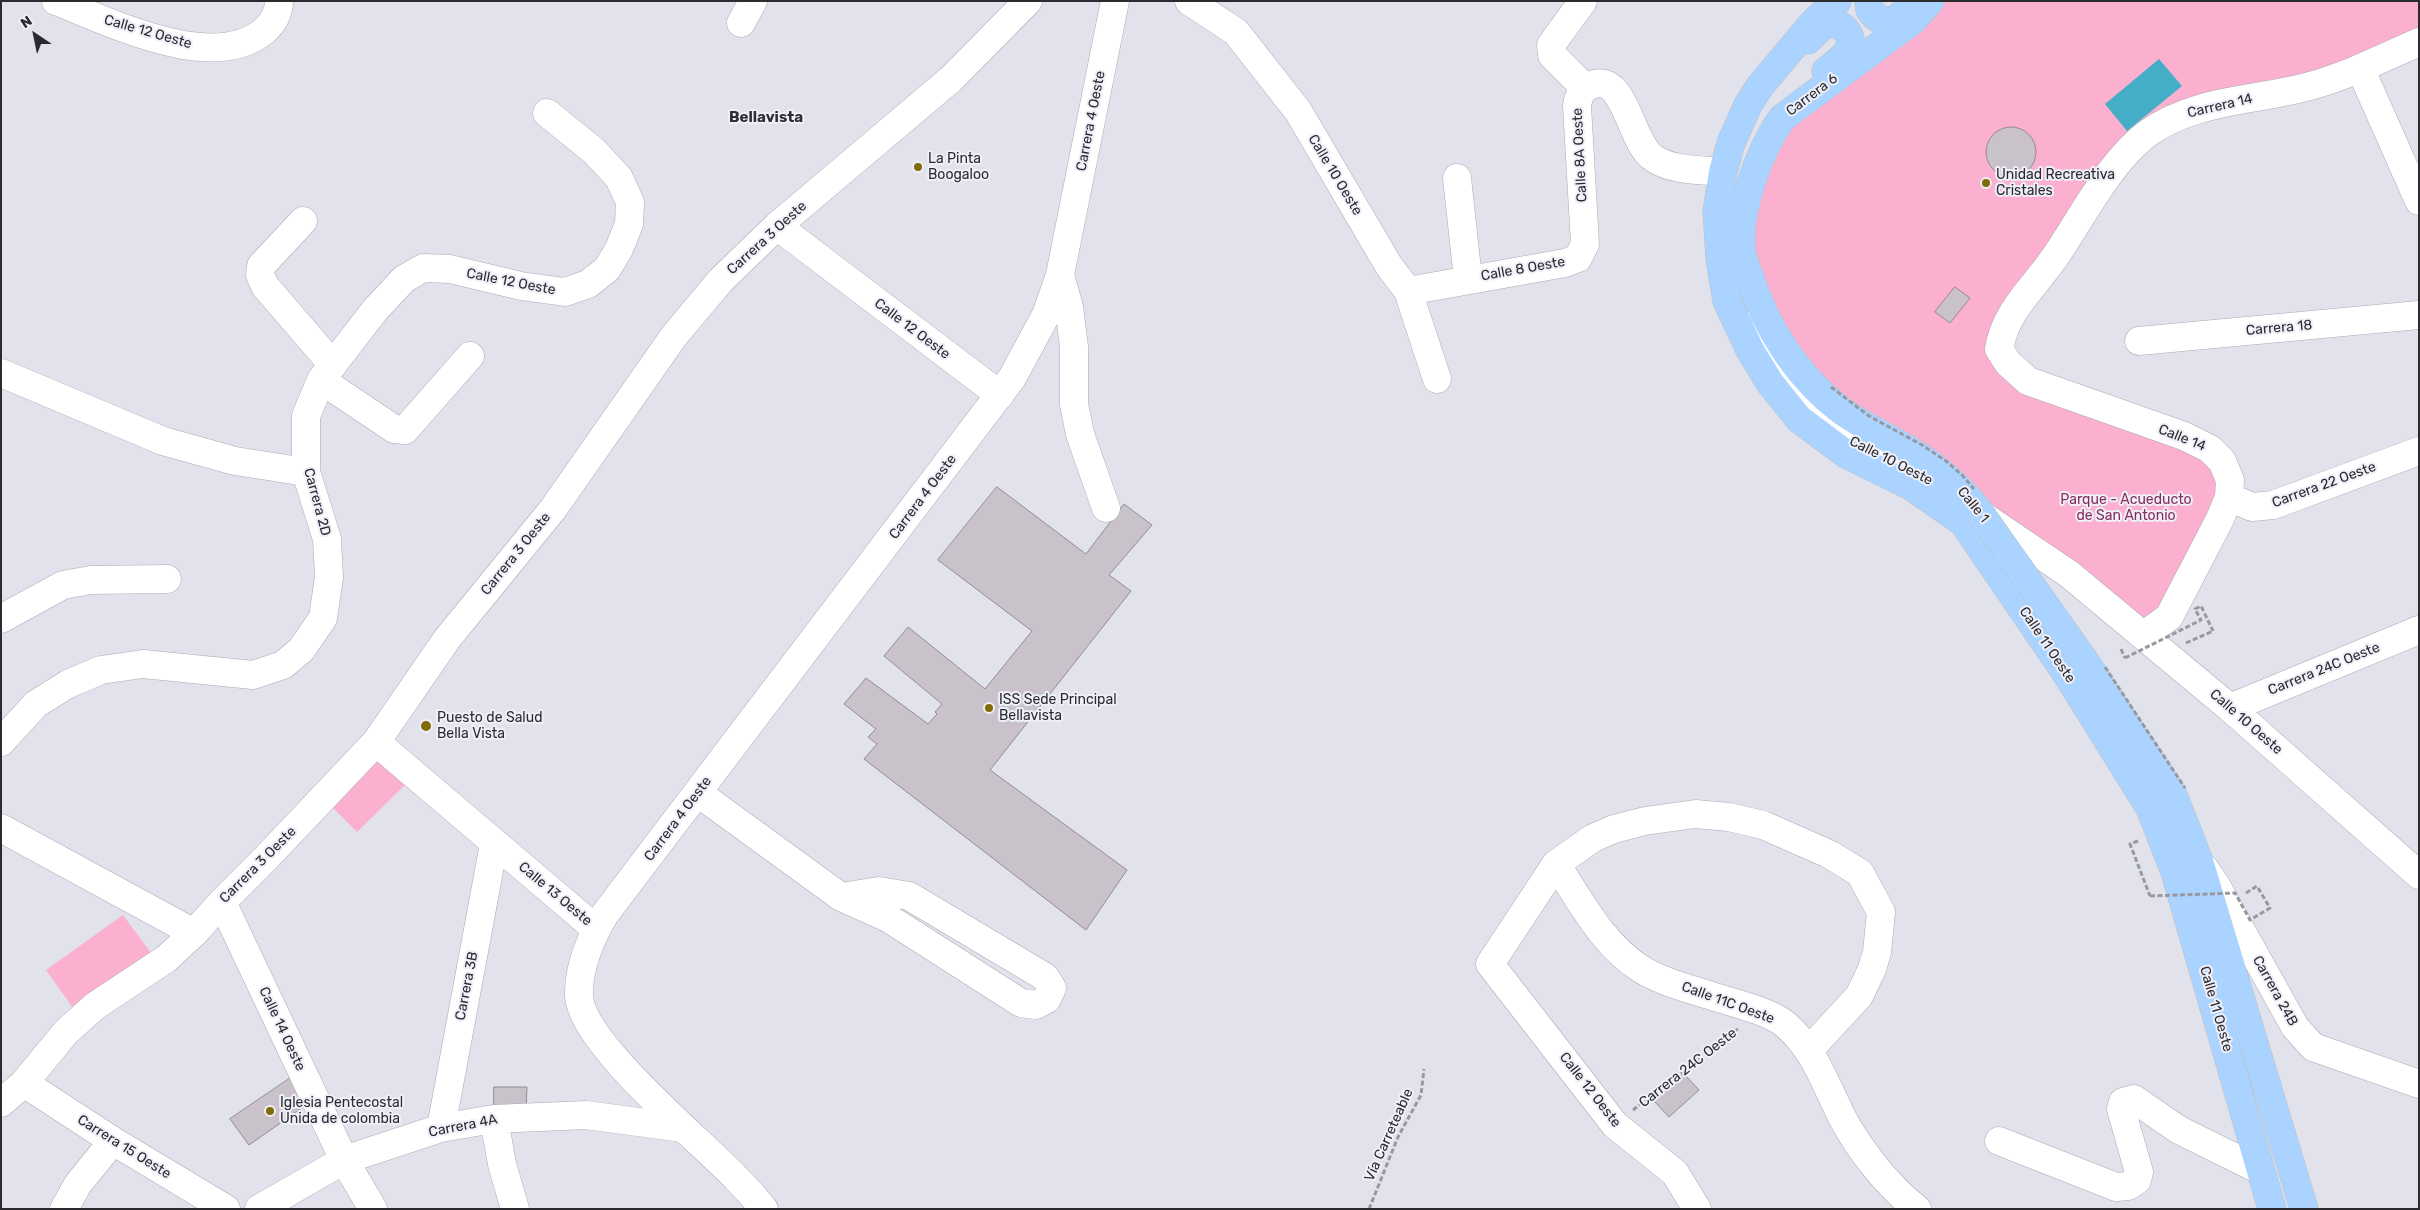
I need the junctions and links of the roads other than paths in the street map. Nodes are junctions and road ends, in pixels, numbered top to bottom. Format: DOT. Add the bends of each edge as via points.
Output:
graph roads {
  1 [pos="56,1"];
  2 [pos="279,1"];
  3 [pos="1016,1"];
  4 [pos="1028,1"];
  5 [pos="1115,1"];
  6 [pos="1189,1"];
  7 [pos="1582,1"];
  8 [pos="1837,1"];
  9 [pos="1869,1"];
  10 [pos="1914,1"];
  11 [pos="1930,1"];
  12 [pos="999,32"];
  13 [pos="2419,42"];
  14 [pos="2360,68"];
  15 [pos="1760,86"];
  16 [pos="1585,88"];
  17 [pos="546,113"];
  18 [pos="1776,126"];
  19 [pos="1723,172"];
  20 [pos="1457,178"];
  21 [pos="2419,201"];
  22 [pos="303,221"];
  23 [pos="777,226"];
  24 [pos="1742,254"];
  25 [pos="1578,258"];
  26 [pos="423,268"];
  27 [pos="1060,275"];
  28 [pos="1468,279"];
  29 [pos="1408,291"];
  30 [pos="2419,315"];
  31 [pos="2139,341"];
  32 [pos="470,356"];
  33 [pos="2008,363"];
  34 [pos="1,373"];
  35 [pos="327,373"];
  36 [pos="1436,380"];
  37 [pos="1000,396"];
  38 [pos="2419,451"];
  39 [pos="306,472"];
  40 [pos="2229,497"];
  41 [pos="1106,508"];
  42 [pos="1963,522"];
  43 [pos="2069,574"];
  44 [pos="166,579"];
  45 [pos="1,619"];
  46 [pos="2419,630"];
  47 [pos="2144,635"];
  48 [pos="2230,708"];
  49 [pos="1,742"];
  50 [pos="376,742"];
  51 [pos="698,793"];
  52 [pos="2173,795"];
  53 [pos="1,828"];
  54 [pos="494,844"];
  55 [pos="2199,861"];
  56 [pos="1556,864"];
  57 [pos="2419,875"];
  58 [pos="841,897"];
  59 [pos="222,902"];
  60 [pos="596,929"];
  61 [pos="194,933"];
  62 [pos="1810,1050"];
  63 [pos="24,1083"];
  64 [pos="2419,1084"];
  65 [pos="2243,1100"];
  66 [pos="1,1103"];
  67 [pos="494,1119"];
  68 [pos="440,1128"];
  69 [pos="683,1128"];
  70 [pos="112,1141"];
  71 [pos="1998,1141"];
  72 [pos="2214,1147"];
  73 [pos="344,1160"];
  74 [pos="2260,1170"];
  75 [pos="64,1209"];
  76 [pos="226,1209"];
  77 [pos="259,1209"];
  78 [pos="373,1209"];
  79 [pos="515,1209"];
  80 [pos="764,1209"];
  81 [pos="1697,1209"];
  82 [pos="1917,1209"];
  83 [pos="2272,1209"];
  84 [pos="2304,1209"];
  1 -- 2 [label="street, Calle 12 Oeste" via="161,39 218,48 254,39 270,26 279,11"];
  3 -- 12 [label="street"];
  4 -- 12 [label="street, Carrera 3 Oeste"];
  5 -- 27 [label="street, Carrera 4 Oeste"];
  6 -- 29 [label="street, Calle 10 Oeste" via="1236,32 1298,111 1389,266"];
  7 -- 16 [label="street" via="1551,45 1552,55"];
  8 -- 15 [label="main road" via="1813,23"];
  9 -- 10 [label="main road" via="1873,15 1884,21 1895,19"];
  11 -- 18 [label="main road, Carrera 6" via="1912,21"];
  12 -- 23 [label="street, Carrera 3 Oeste" via="910,114"];
  13 -- 14 [label="street, Carrera 14"];
  14 -- 21 [label="street"];
  14 -- 33 [label="street, Carrera 14" via="2312,86 2186,112 2147,134 2120,161 2056,256 2012,311 2002,332 1999,349"];
  15 -- 18 [label="main road" via="1820,28 1836,25 1849,35 1850,47 1844,56 1801,90"];
  15 -- 19 [label="main road" via="1731,144"];
  16 -- 19 [label="street, Calle 8A Oeste" via="1601,83 1612,86 1620,95 1642,148 1657,160 1673,166"];
  16 -- 25 [label="street, Calle 8A Oeste" via="1577,106 1585,244"];
  17 -- 26 [label="street, Calle 12 Oeste" via="594,151 619,178 630,202 630,224 606,269 588,284 565,292 521,286 450,269"];
  18 -- 19 [label="main road, Carrera 6"];
  18 -- 24 [label="main road" via="1751,180 1742,232"];
  19 -- 42 [label="main road, Calle 11 Oeste" via="1717,232 1727,301 1770,383 1814,432 1846,454 1911,486"];
  20 -- 28 [label="street, Calle 8 Oeste"];
  22 -- 35 [label="street" via="262,266 260,275"];
  23 -- 37 [label="street, Calle 12 Oeste"];
  23 -- 50 [label="street, Carrera 3 Oeste" via="721,280 674,336 553,509 447,639"];
  24 -- 43 [label="street, Calle 10 Oeste" via="1744,295 1764,342 1782,374 1809,409 1868,452 1930,480"];
  24 -- 52 [label="main road, Calle 1, bridge" via="1754,292 1795,365 1826,387 1847,414 1922,459 1964,492 2084,660"];
  25 -- 28 [label="street, Calle 8 Oeste"];
  26 -- 35 [label="street, Carrera 2D" via="404,279 375,310"];
  27 -- 37 [label="street, Carrera 4 Oeste" via="1046,314"];
  27 -- 41 [label="street" via="1069,307 1074,347 1074,404 1080,434"];
  28 -- 29 [label="street, Calle 8 Oeste"];
  29 -- 36 [label="street, Calle 10 Oeste"];
  30 -- 31 [label="street, Carrera 18"];
  32 -- 35 [label="street" via="405,430 394,429"];
  33 -- 40 [label="street, Calle 14" via="2028,381 2184,436 2210,449 2222,461 2230,480"];
  34 -- 39 [label="street" via="114,422 188,449 270,468"];
  35 -- 39 [label="street, Carrera 2D" via="306,416"];
  37 -- 51 [label="street, Carrera 4 Oeste"];
  38 -- 40 [label="street, Carrera 22 Oeste" via="2273,505 2252,507"];
  39 -- 49 [label="street, Carrera 2D" via="327,539 329,577 323,618 301,650 283,665 253,676 143,664 101,670 68,684 36,704"];
  40 -- 47 [label="street" via="2169,617"];
  42 -- 43 [label="street, Calle 10 Oeste"];
  42 -- 65 [label="main road, Calle 11 Oeste" via="2066,673 2150,808 2175,872"];
  43 -- 47 [label="street, Calle 10 Oeste"];
  44 -- 45 [label="street" via="91,580 64,585"];
  46 -- 48 [label="street, Carrera 24C Oeste"];
  47 -- 48 [label="street, Calle 10 Oeste"];
  48 -- 57 [label="street, Calle 10 Oeste"];
  50 -- 54 [label="street, Calle 13 Oeste"];
  50 -- 59 [label="street, Carrera 3 Oeste"];
  51 -- 58 [label="street"];
  51 -- 60 [label="street, Carrera 4 Oeste"];
  52 -- 55 [label="main road, Calle 11 Oeste"];
  53 -- 61 [label="street"];
  54 -- 60 [label="street, Calle 13 Oeste"];
  54 -- 68 [label="street, Carrera 3B"];
  55 -- 64 [label="street, Carrera 24B" via="2217,887 2295,1027 2312,1048"];
  55 -- 84 [label="main road, Calle 11 Oeste"];
  56 -- 62 [label="street, Calle 11C Oeste" via="1602,934 1643,971 1760,1012 1785,1024"];
  56 -- 62 [label="street" via="1593,838 1614,829 1695,814 1763,825 1829,854 1860,873 1881,912 1877,952 1859,996"];
  56 -- 81 [label="street, Calle 12 Oeste" via="1490,964 1615,1125 1675,1173"];
  58 -- 58 [label="street" via="879,890 909,896 1045,977 1052,988 1047,999 1036,1004 1021,1003 888,918"];
  59 -- 61 [label="street, Carrera 3 Oeste"];
  59 -- 73 [label="street, Calle 14 Oeste"];
  60 -- 69 [label="street, Calle 13 Oeste" via="588,948 579,997 586,1018 611,1053"];
  61 -- 63 [label="street, Carrera 3 Oeste" via="166,959 95,1006 66,1032"];
  62 -- 82 [label="street, Calle 11C Oeste" via="1844,1120 1898,1194"];
  63 -- 66 [label="street, Carrera 3 Oeste"];
  63 -- 70 [label="street, Carrera 15 Oeste"];
  65 -- 72 [label="street" via="2244,1115 2238,1130 2228,1141"];
  65 -- 74 [label="main road, Calle 11 Oeste"];
  67 -- 68 [label="street, Carrera 4A"];
  67 -- 69 [label="street, Carrera 4A" via="586,1115"];
  67 -- 79 [label="street"];
  68 -- 73 [label="street, Carrera 4A"];
  69 -- 80 [label="street, Calle 13 Oeste" via="736,1177"];
  70 -- 75 [label="street" via="78,1184"];
  70 -- 76 [label="street, Carrera 15 Oeste"];
  71 -- 72 [label="street" via="2116,1187 2128,1186 2137,1180 2139,1172 2121,1109 2123,1102 2134,1099 2180,1130"];
  72 -- 74 [label="street"];
  73 -- 77 [label="street, Carrera 4A"];
  73 -- 78 [label="street, Calle 14 Oeste"];
  74 -- 83 [label="main road, Calle 11 Oeste"];
}
